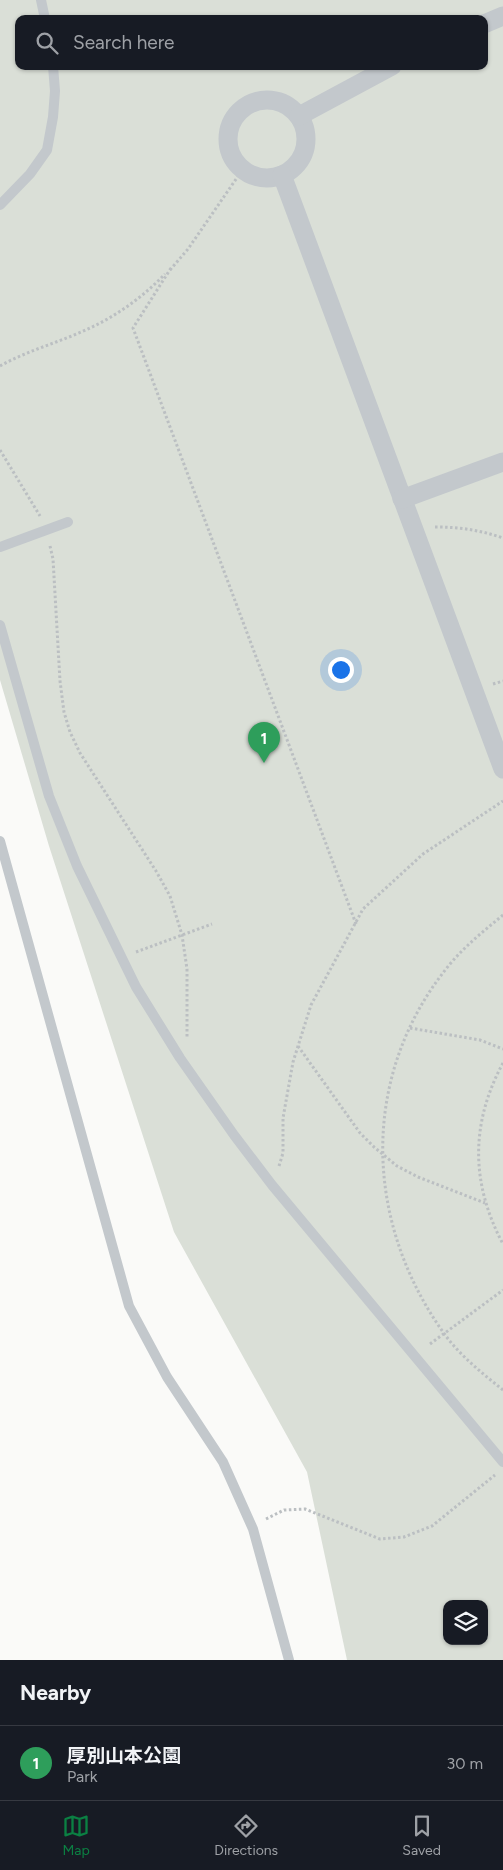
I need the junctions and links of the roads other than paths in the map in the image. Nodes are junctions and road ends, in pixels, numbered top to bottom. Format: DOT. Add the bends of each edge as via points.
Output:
graph roads {
  1 [pos="41,0"];
  2 [pos="44,15"];
  3 [pos="503,16"];
  4 [pos="488,22"];
  5 [pos="53,70"];
  6 [pos="385,70"];
  7 [pos="299,116"];
  8 [pos="282,175"];
  9 [pos="0,205"];
  10 [pos="503,462"];
  11 [pos="402,499"];
  12 [pos="68,522"];
  13 [pos="0,547"];
  14 [pos="0,625"];
  15 [pos="503,769"];
  16 [pos="0,841"];
  17 [pos="503,1462"];
  18 [pos="289,1660"];
  1 -- 2 [label="lane"];
  3 -- 4 [label="street"];
  5 -- 9 [label="lane" via="53,117 47,150 30,174"];
  6 -- 7 [label="street"];
  7 -- 8 [label="street" via="304,126 305,149 300,160"];
  7 -- 8 [label="street" via="283,103 253,103 234,118 230,129 228,141 235,162 251,175 272,178"];
  8 -- 11 [label="street"];
  10 -- 11 [label="street"];
  11 -- 15 [label="street"];
  12 -- 13 [label="lane"];
  14 -- 17 [label="lane" via="48,796 77,866 136,987 187,1069 234,1135"];
  16 -- 18 [label="lane" via="129,1306 167,1377 223,1462 253,1529"];
}
